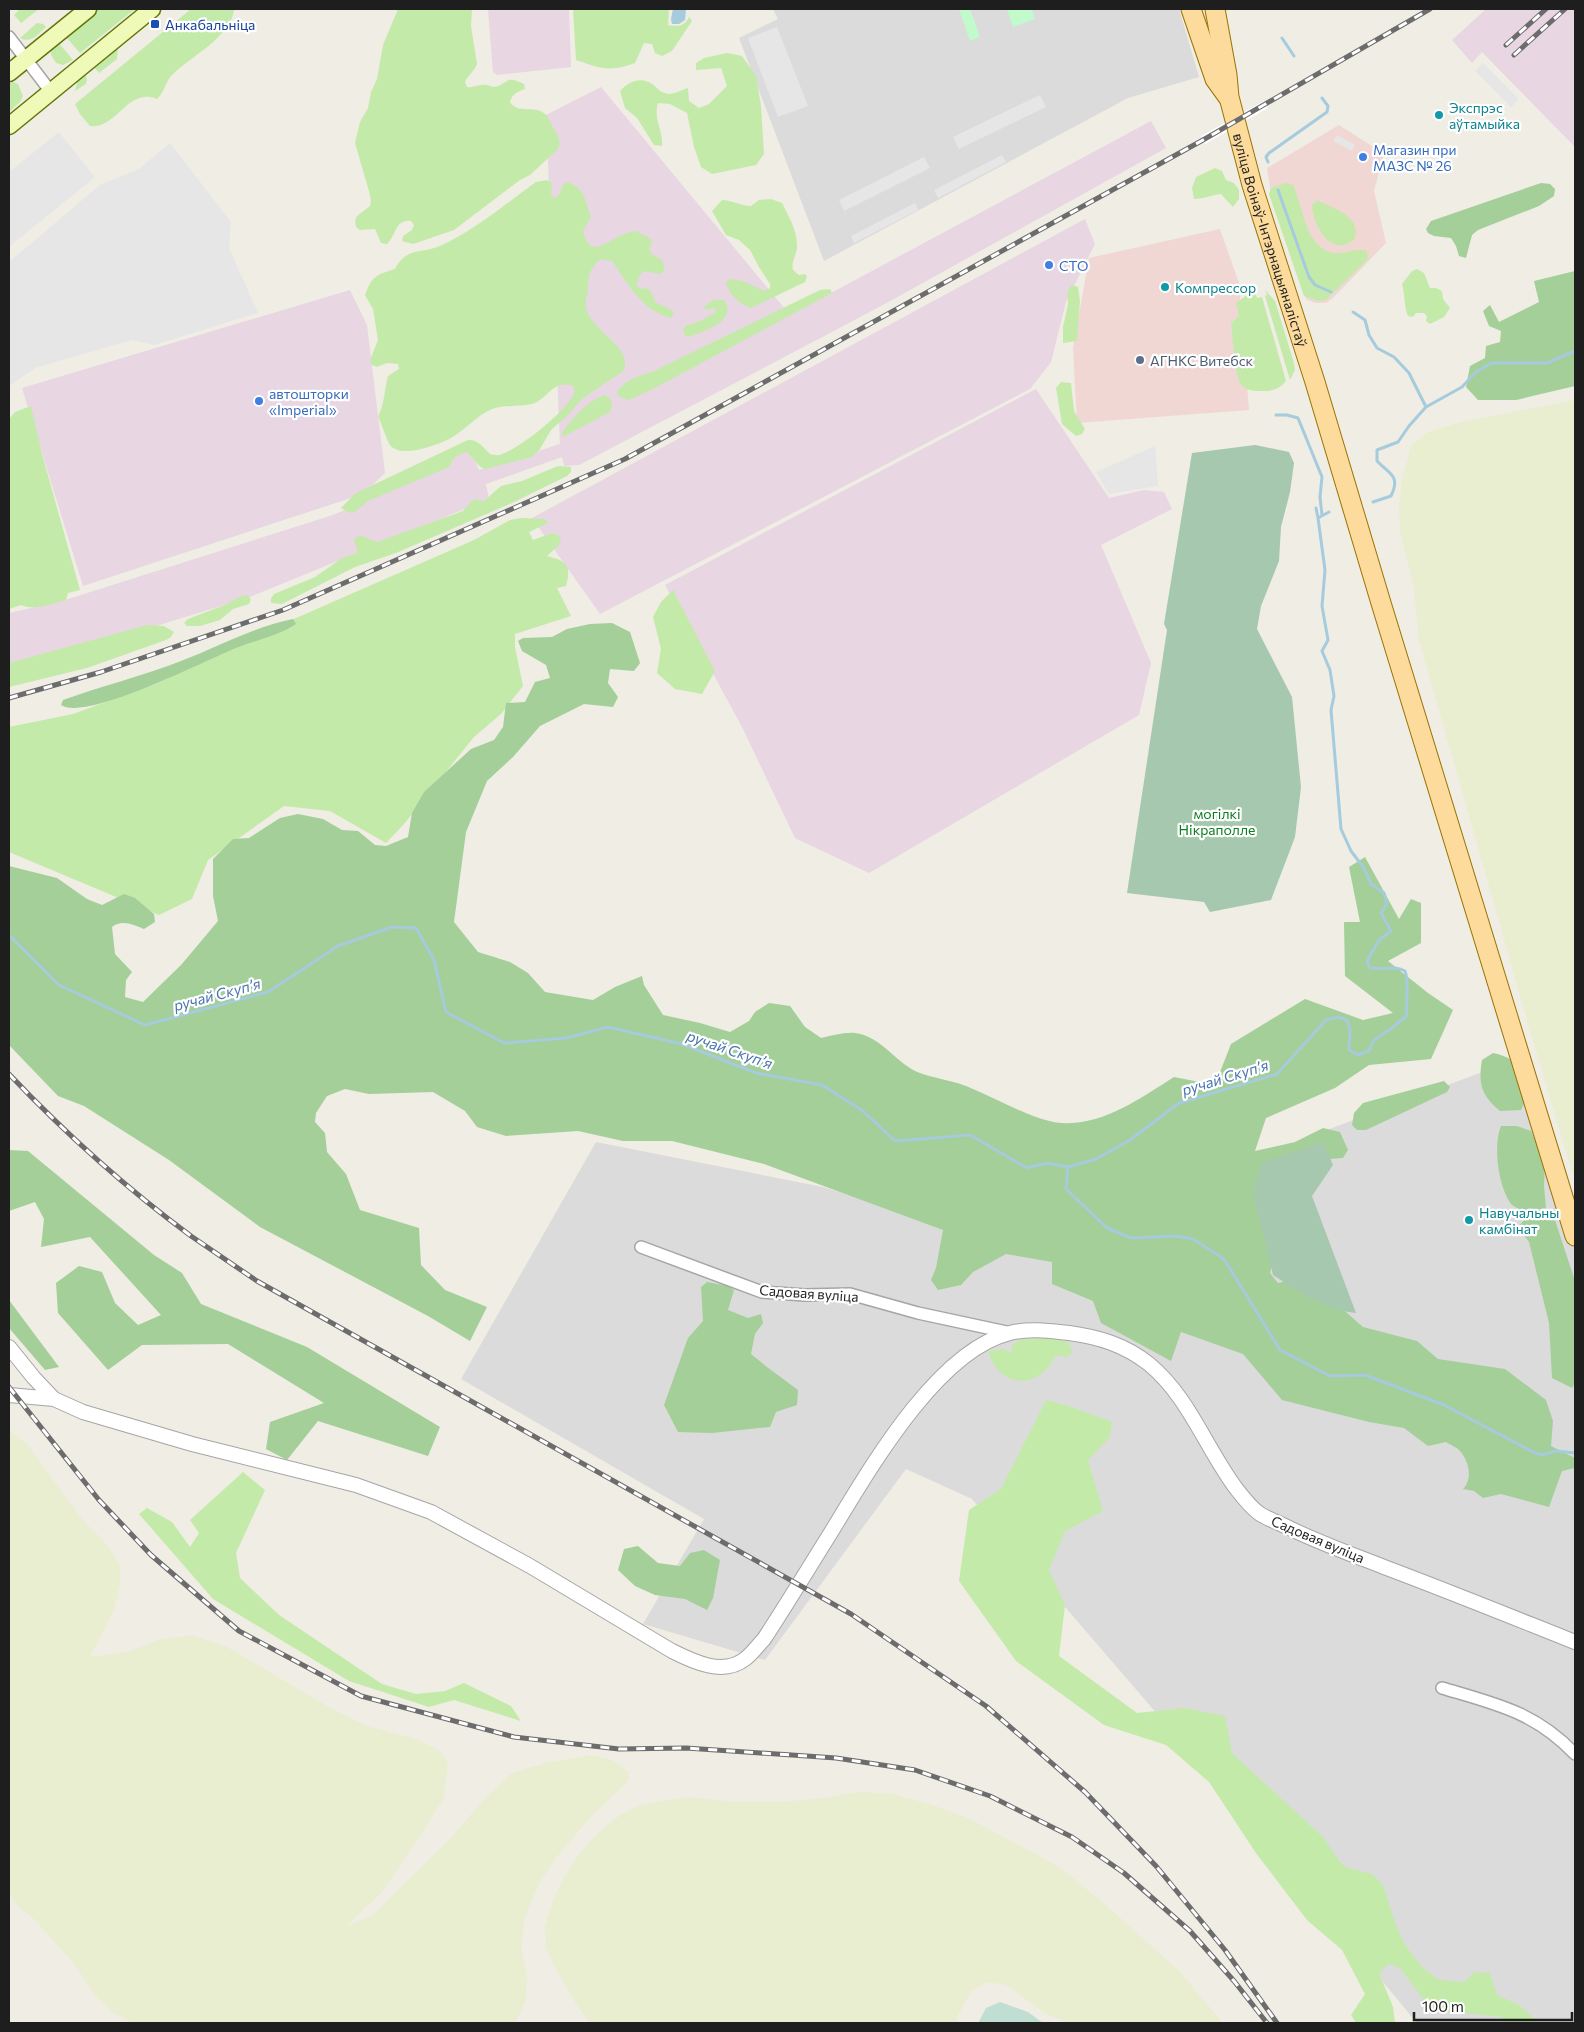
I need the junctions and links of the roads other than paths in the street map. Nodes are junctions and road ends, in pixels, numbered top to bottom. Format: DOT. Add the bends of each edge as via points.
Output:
graph roads {
  1 [pos="88,9"];
  2 [pos="152,9"];
  3 [pos="1192,9"];
  4 [pos="1215,9"];
  5 [pos="9,37"];
  6 [pos="26,58"];
  7 [pos="9,73"];
  8 [pos="1221,77"];
  9 [pos="51,92"];
  10 [pos="9,126"];
  11 [pos="1575,1236"];
  12 [pos="641,1247"];
  13 [pos="1011,1333"];
  14 [pos="9,1347"];
  15 [pos="9,1395"];
  16 [pos="54,1399"];
  17 [pos="1575,1642"];
  18 [pos="1442,1688"];
  19 [pos="1575,1754"];
  1 -- 6 [label="main road"];
  2 -- 9 [label="main road"];
  3 -- 8 [label="main road, вуліца Воінаў-Інтэрнацыяналістаў"];
  4 -- 8 [label="main road, вуліца Воінаў-Інтэрнацыяналістаў"];
  5 -- 6 [label="street"];
  6 -- 7 [label="main road"];
  6 -- 9 [label="street"];
  8 -- 11 [label="main road, вуліца Воінаў-Інтэрнацыяналістаў"];
  9 -- 10 [label="main road"];
  12 -- 13 [label="street, Садовая вуліца" via="762,1292 850,1294"];
  13 -- 16 [label="street, Садовая вуліца" via="974,1350 950,1368 920,1399 858,1489 764,1639 745,1659 730,1668 692,1662 530,1566 431,1512 356,1485 192,1444 83,1412"];
  13 -- 17 [label="street, Садовая вуліца" via="1052,1331 1086,1335 1131,1351 1170,1385 1228,1478 1260,1514 1312,1540"];
  14 -- 16 [label="street"];
  15 -- 16 [label="street"];
  18 -- 19 [label="street" via="1513,1709 1560,1738"];
}
